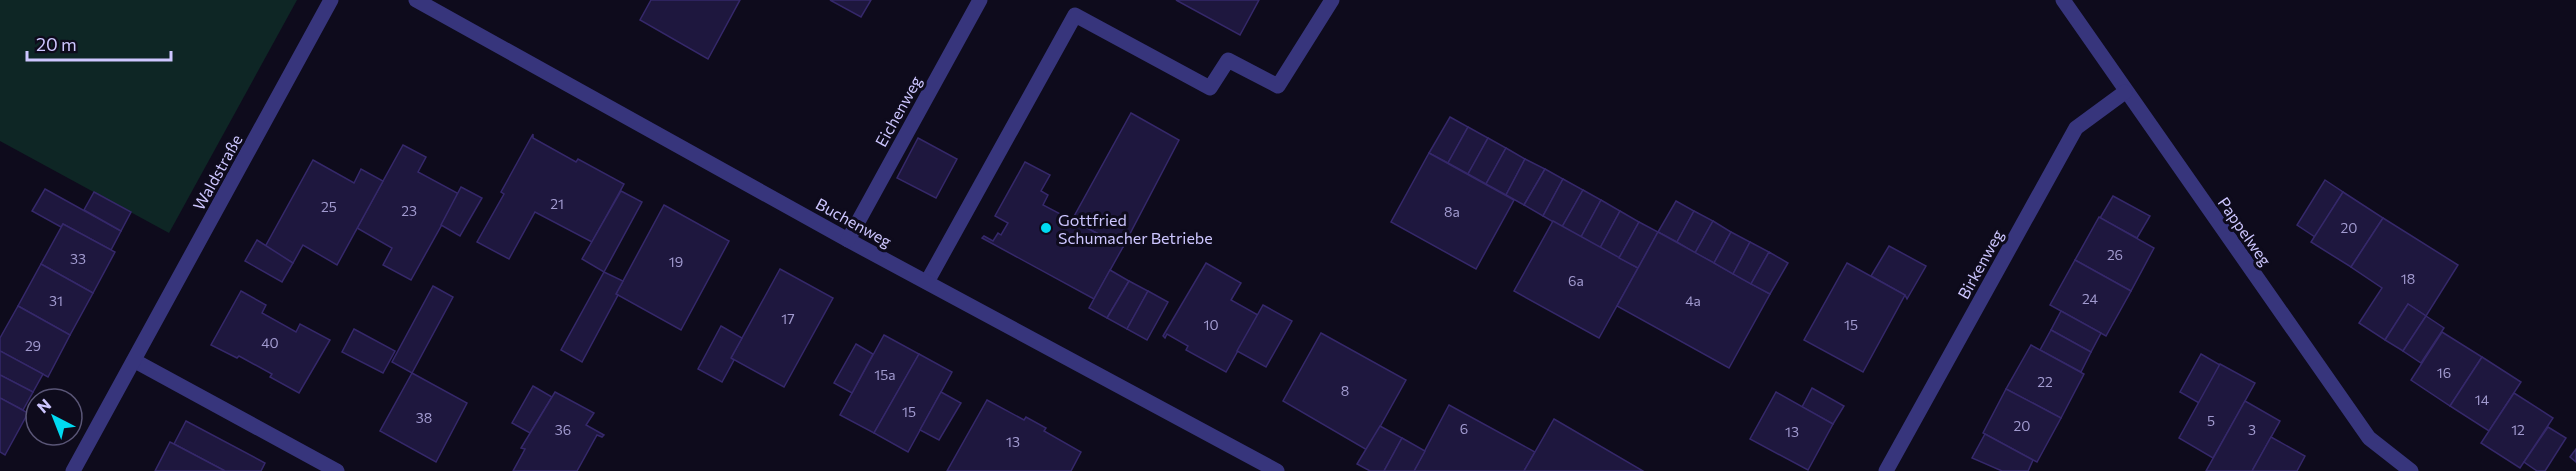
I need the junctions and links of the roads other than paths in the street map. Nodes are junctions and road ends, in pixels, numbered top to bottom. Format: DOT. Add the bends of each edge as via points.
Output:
graph roads {
  1 [pos="331,0"];
  2 [pos="416,0"];
  3 [pos="980,0"];
  4 [pos="1332,0"];
  5 [pos="2063,0"];
  6 [pos="2125,92"];
  7 [pos="848,240"];
  8 [pos="927,282"];
  9 [pos="135,361"];
  10 [pos="73,471"];
  11 [pos="337,471"];
  12 [pos="1277,471"];
  13 [pos="1886,471"];
  14 [pos="2411,471"];
  1 -- 9 [label="street, Waldstraße"];
  2 -- 7 [label="street, Buchenweg"];
  3 -- 7 [label="street, Eichenweg"];
  4 -- 8 [label="street" via="1278,86 1228,60 1210,88 1075,15"];
  5 -- 6 [label="street, Pappelweg"];
  6 -- 13 [label="street, Birkenweg" via="2076,128"];
  6 -- 14 [label="street, Pappelweg" via="2369,438"];
  7 -- 8 [label="street, Buchenweg"];
  8 -- 12 [label="street, Buchenweg"];
  9 -- 10 [label="street, Waldstraße"];
  9 -- 11 [label="street"];
}
